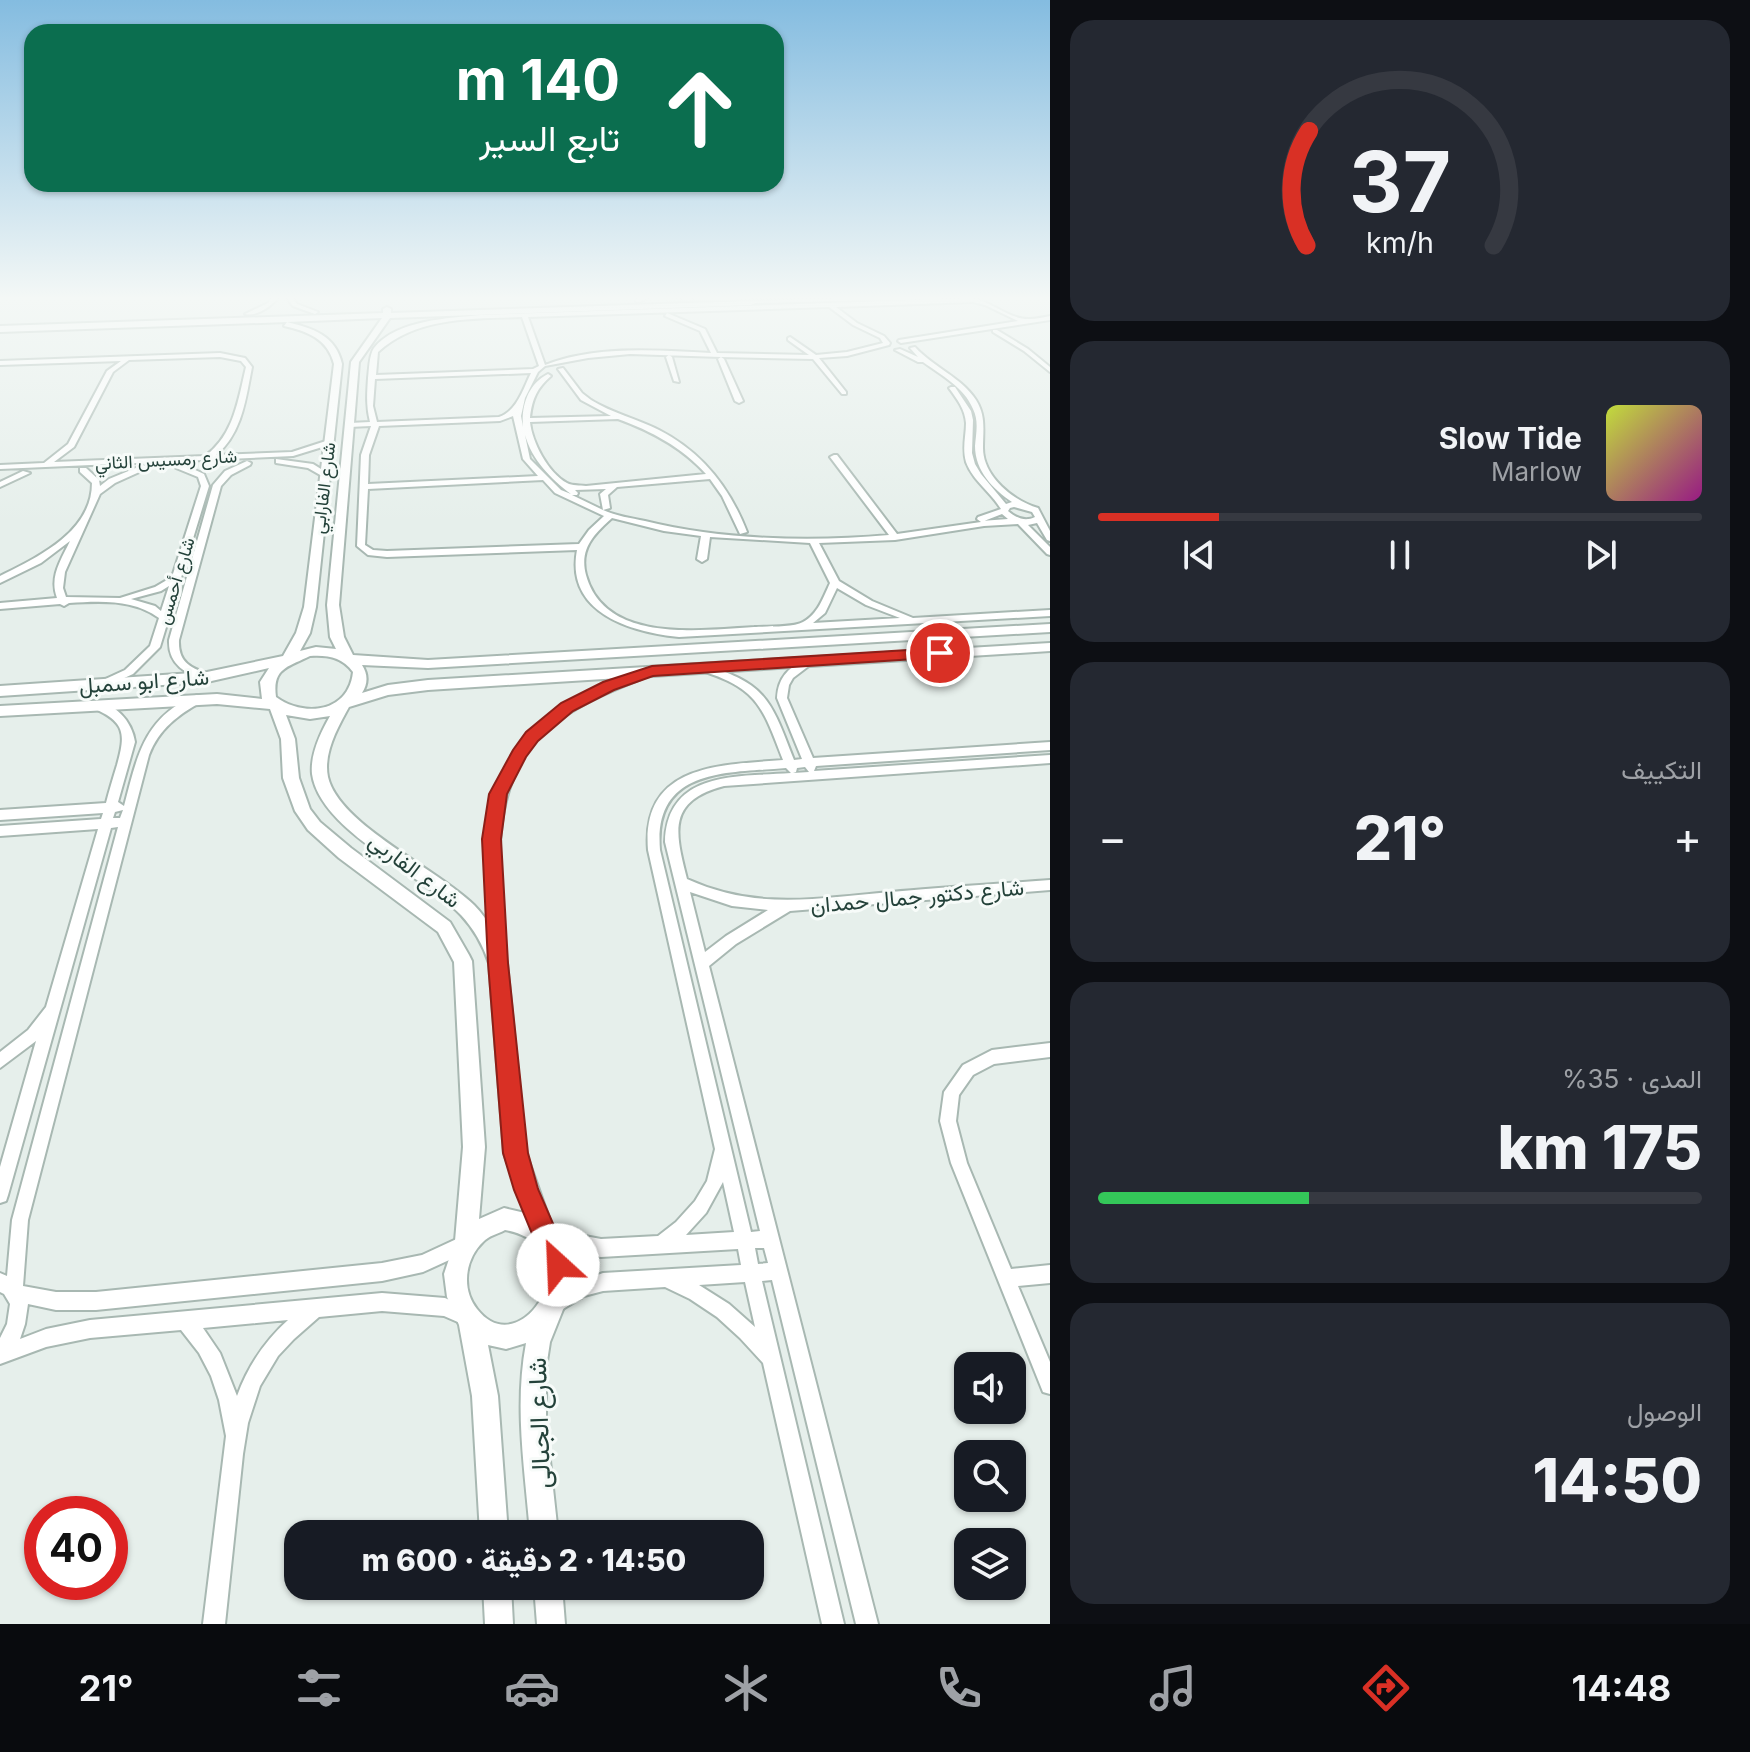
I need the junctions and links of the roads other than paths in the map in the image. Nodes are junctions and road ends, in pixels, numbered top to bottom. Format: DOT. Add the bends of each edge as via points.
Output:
graph roads {
  1 [pos="110,371"];
  2 [pos="354,371"];
  3 [pos="248,372"];
  4 [pos="338,372"];
  5 [pos="341,372"];
  6 [pos="371,372"];
  7 [pos="469,372"];
  8 [pos="538,372"];
  9 [pos="544,372"];
  10 [pos="556,372"];
  11 [pos="563,372"];
  12 [pos="674,372"];
  13 [pos="725,372"];
  14 [pos="828,372"];
  15 [pos="933,372"];
  16 [pos="943,372"];
  17 [pos="549,376"];
  18 [pos="371,377"];
  19 [pos="677,381"];
  20 [pos="569,382"];
  21 [pos="955,390"];
  22 [pos="965,390"];
  23 [pos="844,393"];
  24 [pos="739,401"];
  25 [pos="591,404"];
  26 [pos="518,407"];
  27 [pos="970,416"];
  28 [pos="981,417"];
  29 [pos="622,418"];
  30 [pos="570,419"];
  31 [pos="526,420"];
  32 [pos="500,421"];
  33 [pos="375,426"];
  34 [pos="349,428"];
  35 [pos="518,434"];
  36 [pos="230,436"];
  37 [pos="969,440"];
  38 [pos="329,442"];
  39 [pos="980,442"];
  40 [pos="71,445"];
  41 [pos="523,450"];
  42 [pos="534,450"];
  43 [pos="834,457"];
  44 [pos="207,458"];
  45 [pos="279,458"];
  46 [pos="248,459"];
  47 [pos="44,465"];
  48 [pos="179,466"];
  49 [pos="0,467"];
  50 [pos="79,467"];
  51 [pos="143,467"];
  52 [pos="26,473"];
  53 [pos="0,474"];
  54 [pos="325,474"];
  55 [pos="712,476"];
  56 [pos="542,478"];
  57 [pos="0,485"];
  58 [pos="614,486"];
  59 [pos="363,487"];
  60 [pos="566,487"];
  61 [pos="96,493"];
  62 [pos="1025,505"];
  63 [pos="342,508"];
  64 [pos="1047,508"];
  65 [pos="321,510"];
  66 [pos="1004,510"];
  67 [pos="608,512"];
  68 [pos="1040,519"];
  69 [pos="1019,521"];
  70 [pos="655,524"];
  71 [pos="80,529"];
  72 [pos="743,532"];
  73 [pos="892,534"];
  74 [pos="190,535"];
  75 [pos="203,535"];
  76 [pos="706,535"];
  77 [pos="1050,538"];
  78 [pos="814,541"];
  79 [pos="582,547"];
  80 [pos="1050,552"];
  81 [pos="702,559"];
  82 [pos="177,578"];
  83 [pos="0,580"];
  84 [pos="835,583"];
  85 [pos="118,600"];
  86 [pos="64,603"];
  87 [pos="1050,604"];
  88 [pos="0,606"];
  89 [pos="1050,613"];
  90 [pos="1032,614"];
  91 [pos="165,618"];
  92 [pos="918,620"];
  93 [pos="803,627"];
  94 [pos="1050,628"];
  95 [pos="929,635"];
  96 [pos="1050,647"];
  97 [pos="940,653"];
  98 [pos="348,658"];
  99 [pos="287,660"];
  100 [pos="810,661"];
  101 [pos="703,668"];
  102 [pos="652,671"];
  103 [pos="207,677"];
  104 [pos="103,684"];
  105 [pos="0,691"];
  106 [pos="197,699"];
  107 [pos="345,703"];
  108 [pos="97,705"];
  109 [pos="276,706"];
  110 [pos="0,711"];
  111 [pos="1050,746"];
  112 [pos="1050,759"];
  113 [pos="811,768"];
  114 [pos="792,770"];
  115 [pos="130,806"];
  116 [pos="111,807"];
  117 [pos="0,815"];
  118 [pos="125,822"];
  119 [pos="106,824"];
  120 [pos="0,831"];
  121 [pos="673,849"];
  122 [pos="654,850"];
  123 [pos="681,882"];
  124 [pos="1050,885"];
  125 [pos="785,907"];
  126 [pos="498,963"];
  127 [pos="702,963"];
  128 [pos="53,1007"];
  129 [pos="1050,1050"];
  130 [pos="0,1061"];
  131 [pos="722,1144"];
  132 [pos="0,1152"];
  133 [pos="7,1170"];
  134 [pos="0,1195"];
  135 [pos="545,1237"];
  136 [pos="771,1239"];
  137 [pos="744,1241"];
  138 [pos="464,1243"];
  139 [pos="659,1246"];
  140 [pos="779,1271"];
  141 [pos="752,1273"];
  142 [pos="1050,1274"];
  143 [pos="664,1277"];
  144 [pos="1006,1278"];
  145 [pos="10,1288"];
  146 [pos="313,1310"];
  147 [pos="548,1312"];
  148 [pos="469,1319"];
  149 [pos="186,1322"];
  150 [pos="0,1355"];
  151 [pos="773,1363"];
  152 [pos="1050,1385"];
  153 [pos="234,1443"];
  154 [pos="493,1520"];
  155 [pos="543,1520"];
  156 [pos="498,1600"];
  157 [pos="549,1600"];
  158 [pos="214,1624"];
  159 [pos="499,1624"];
  160 [pos="551,1624"];
  161 [pos="833,1624"];
  162 [pos="867,1624"];
  1 -- 40 [label="street"];
  2 -- 34 [label="street, شارع الفارابي"];
  3 -- 36 [label="street"];
  4 -- 5 [label="street"];
  4 -- 38 [label="street, شارع الفارابي"];
  6 -- 18 [label="street"];
  7 -- 18 [label="street"];
  8 -- 26 [label="street"];
  9 -- 17 [label="street"];
  10 -- 17 [label="street"];
  11 -- 20 [label="street"];
  12 -- 19 [label="street"];
  13 -- 24 [label="street"];
  14 -- 23 [label="street"];
  15 -- 21 [label="street"];
  16 -- 22 [label="street"];
  17 -- 20 [label="street"];
  17 -- 31 [label="street" via="534,389"];
  18 -- 33 [label="street"];
  20 -- 25 [label="street"];
  21 -- 22 [label="street"];
  21 -- 27 [label="street"];
  22 -- 28 [label="street"];
  25 -- 29 [label="street"];
  25 -- 30 [label="street"];
  26 -- 32 [label="street"];
  26 -- 35 [label="street"];
  27 -- 28 [label="street"];
  27 -- 37 [label="street"];
  28 -- 39 [label="street"];
  29 -- 30 [label="street"];
  29 -- 55 [label="street" via="672,440"];
  30 -- 31 [label="street"];
  31 -- 42 [label="street"];
  32 -- 33 [label="street"];
  32 -- 35 [label="street"];
  33 -- 34 [label="street"];
  33 -- 59 [label="street" via="366,450"];
  34 -- 63 [label="street, شارع الفارابي"];
  35 -- 41 [label="street"];
  36 -- 44 [label="street"];
  36 -- 46 [label="street"];
  37 -- 39 [label="street"];
  37 -- 66 [label="street" via="973,469"];
  38 -- 45 [label="street, شارع رمسيس الثاني"];
  38 -- 54 [label="street, شارع الفارابي"];
  39 -- 62 [label="street" via="987,474"];
  40 -- 47 [label="street"];
  40 -- 50 [label="street" via="69,455"];
  41 -- 42 [label="street"];
  41 -- 56 [label="street"];
  42 -- 60 [label="street"];
  43 -- 73 [label="street"];
  44 -- 46 [label="street, شارع رمسيس الثاني"];
  44 -- 50 [label="street, شارع رمسيس الثاني"];
  45 -- 46 [label="street, شارع رمسيس الثاني"];
  45 -- 54 [label="street, شارع رمسيس الثاني"];
  46 -- 48 [label="street, شارع رمسيس الثاني"];
  46 -- 75 [label="street, شارع أحمس" via="217,485"];
  47 -- 49 [label="street, شارع رمسيس الثاني"];
  47 -- 50 [label="street, شارع رمسيس الثاني"];
  48 -- 51 [label="street, شارع رمسيس الثاني"];
  48 -- 74 [label="street, شارع أحمس" via="204,481"];
  50 -- 51 [label="street, شارع رمسيس الثاني"];
  50 -- 52 [label="street, شارع رمسيس الثاني"];
  50 -- 61 [label="street" via="96,482"];
  51 -- 61 [label="street"];
  52 -- 53 [label="street, شارع رمسيس الثاني"];
  52 -- 57 [label="street"];
  54 -- 65 [label="street, شارع الفارابي"];
  55 -- 58 [label="street"];
  55 -- 72 [label="street"];
  56 -- 59 [label="street"];
  56 -- 67 [label="street" via="574,501"];
  58 -- 60 [label="street"];
  58 -- 67 [label="street" via="604,494"];
  59 -- 79 [label="street" via="360,542 371,553"];
  60 -- 67 [label="street"];
  61 -- 71 [label="street"];
  62 -- 64 [label="street"];
  62 -- 66 [label="street"];
  62 -- 68 [label="street" via="1039,512"];
  63 -- 65 [label="street"];
  63 -- 98 [label="street, شارع الفارابي" via="333,616"];
  64 -- 68 [label="street"];
  65 -- 99 [label="street, شارع الفارابي" via="310,607"];
  66 -- 69 [label="street"];
  66 -- 73 [label="street"];
  67 -- 70 [label="street"];
  67 -- 79 [label="street"];
  68 -- 69 [label="street"];
  68 -- 77 [label="street"];
  69 -- 73 [label="street" via="925,539"];
  69 -- 80 [label="street"];
  70 -- 72 [label="street"];
  70 -- 76 [label="street"];
  71 -- 83 [label="street" via="38,561"];
  71 -- 86 [label="street" via="58,580"];
  72 -- 73 [label="street"];
  73 -- 78 [label="street"];
  74 -- 75 [label="street"];
  74 -- 82 [label="street, شارع أحمس"];
  75 -- 103 [label="street, شارع أحمس" via="173,648 179,663"];
  76 -- 78 [label="street"];
  76 -- 81 [label="street"];
  78 -- 84 [label="street"];
  79 -- 93 [label="street" via="581,575 589,594 625,623 679,634"];
  82 -- 85 [label="street"];
  82 -- 91 [label="street, شارع أحمس"];
  84 -- 92 [label="street" via="869,603"];
  84 -- 93 [label="street" via="822,611"];
  85 -- 86 [label="street"];
  85 -- 91 [label="street" via="152,607"];
  86 -- 88 [label="street"];
  87 -- 90 [label="street"];
  89 -- 90 [label="street"];
  90 -- 92 [label="street"];
  91 -- 104 [label="street, شارع أحمس" via="149,655"];
  92 -- 93 [label="street"];
  94 -- 95 [label="street"];
  95 -- 97 [label="street"];
  95 -- 98 [label="street" via="411,665"];
  96 -- 97 [label="street"];
  97 -- 100 [label="street"];
  98 -- 99 [label="street" via="319,651"];
  98 -- 107 [label="street" via="361,679"];
  99 -- 103 [label="street, شارع ابو سمبل"];
  99 -- 109 [label="street" via="267,682 266,691"];
  100 -- 101 [label="street"];
  100 -- 113 [label="street" via="790,673 782,689"];
  101 -- 102 [label="street"];
  101 -- 114 [label="street" via="735,677 756,691"];
  102 -- 107 [label="street" via="428,685"];
  102 -- 126 [label="street" via="567,707 532,737 507,773 491,839"];
  103 -- 104 [label="street, شارع ابو سمبل"];
  104 -- 105 [label="street, شارع ابو سمبل"];
  106 -- 108 [label="street, شارع ابو سمبل"];
  106 -- 109 [label="street, شارع ابو سمبل"];
  106 -- 115 [label="street" via="176,711 147,743"];
  107 -- 109 [label="street" via="309,714"];
  107 -- 126 [label="street, شارع الفاربي" via="320,761 329,801 468,910 484,930"];
  108 -- 110 [label="street, شارع ابو سمبل"];
  108 -- 116 [label="street" via="129,731"];
  109 -- 138 [label="street, شارع الفاربي" via="303,811 345,853 436,920 463,961 474,1147"];
  111 -- 113 [label="street"];
  112 -- 113 [label="street"];
  113 -- 114 [label="street"];
  114 -- 121 [label="street" via="691,793 674,815"];
  114 -- 122 [label="street" via="717,769 687,779 657,808 652,821"];
  115 -- 116 [label="street"];
  115 -- 118 [label="street"];
  116 -- 117 [label="street"];
  116 -- 119 [label="street"];
  118 -- 119 [label="street"];
  118 -- 145 [label="street" via="20,1220"];
  119 -- 120 [label="street"];
  119 -- 128 [label="street"];
  121 -- 122 [label="street"];
  121 -- 123 [label="street"];
  122 -- 131 [label="street"];
  123 -- 125 [label="street, شارع دكتور جمال حمدان" via="734,904"];
  123 -- 127 [label="street"];
  124 -- 125 [label="street, شارع دكتور جمال حمدان"];
  125 -- 127 [label="street, شارع دكتور جمال حمدان"];
  126 -- 135 [label="street, شارع الفاربي" via="515,1153"];
  127 -- 136 [label="street"];
  128 -- 130 [label="street" via="33,1035"];
  128 -- 133 [label="street"];
  129 -- 144 [label="street" via="979,1063 958,1080 948,1106 950,1138"];
  131 -- 137 [label="street"];
  131 -- 139 [label="street" via="711,1192 698,1213"];
  132 -- 133 [label="street"];
  133 -- 134 [label="street"];
  135 -- 138 [label="street" via="519,1220 504,1219 476,1230"];
  135 -- 139 [label="street" via="601,1248"];
  135 -- 147 [label="street" via="559,1281"];
  136 -- 137 [label="street"];
  136 -- 140 [label="street"];
  137 -- 139 [label="street"];
  137 -- 141 [label="street"];
  138 -- 145 [label="street" via="402,1269 96,1301 56,1301"];
  138 -- 148 [label="street" via="454,1274 459,1304"];
  140 -- 141 [label="street"];
  140 -- 162 [label="street"];
  141 -- 143 [label="street"];
  141 -- 151 [label="street"];
  142 -- 144 [label="street"];
  143 -- 147 [label="street" via="586,1286"];
  143 -- 151 [label="street" via="734,1317"];
  144 -- 152 [label="street"];
  145 -- 150 [label="street" via="19,1315"];
  146 -- 148 [label="street" via="403,1302 445,1307"];
  146 -- 149 [label="street"];
  146 -- 153 [label="street" via="270,1351 253,1379"];
  147 -- 148 [label="street" via="524,1333 511,1336 496,1335"];
  147 -- 155 [label="street, شارع الجبالى" via="539,1332 533,1378"];
  148 -- 154 [label="street" via="485,1396"];
  149 -- 150 [label="street" via="68,1332"];
  149 -- 153 [label="street" via="221,1372"];
  151 -- 161 [label="street"];
  153 -- 158 [label="street"];
  156 -- 159 [label="street"];
  157 -- 160 [label="street"];
}
